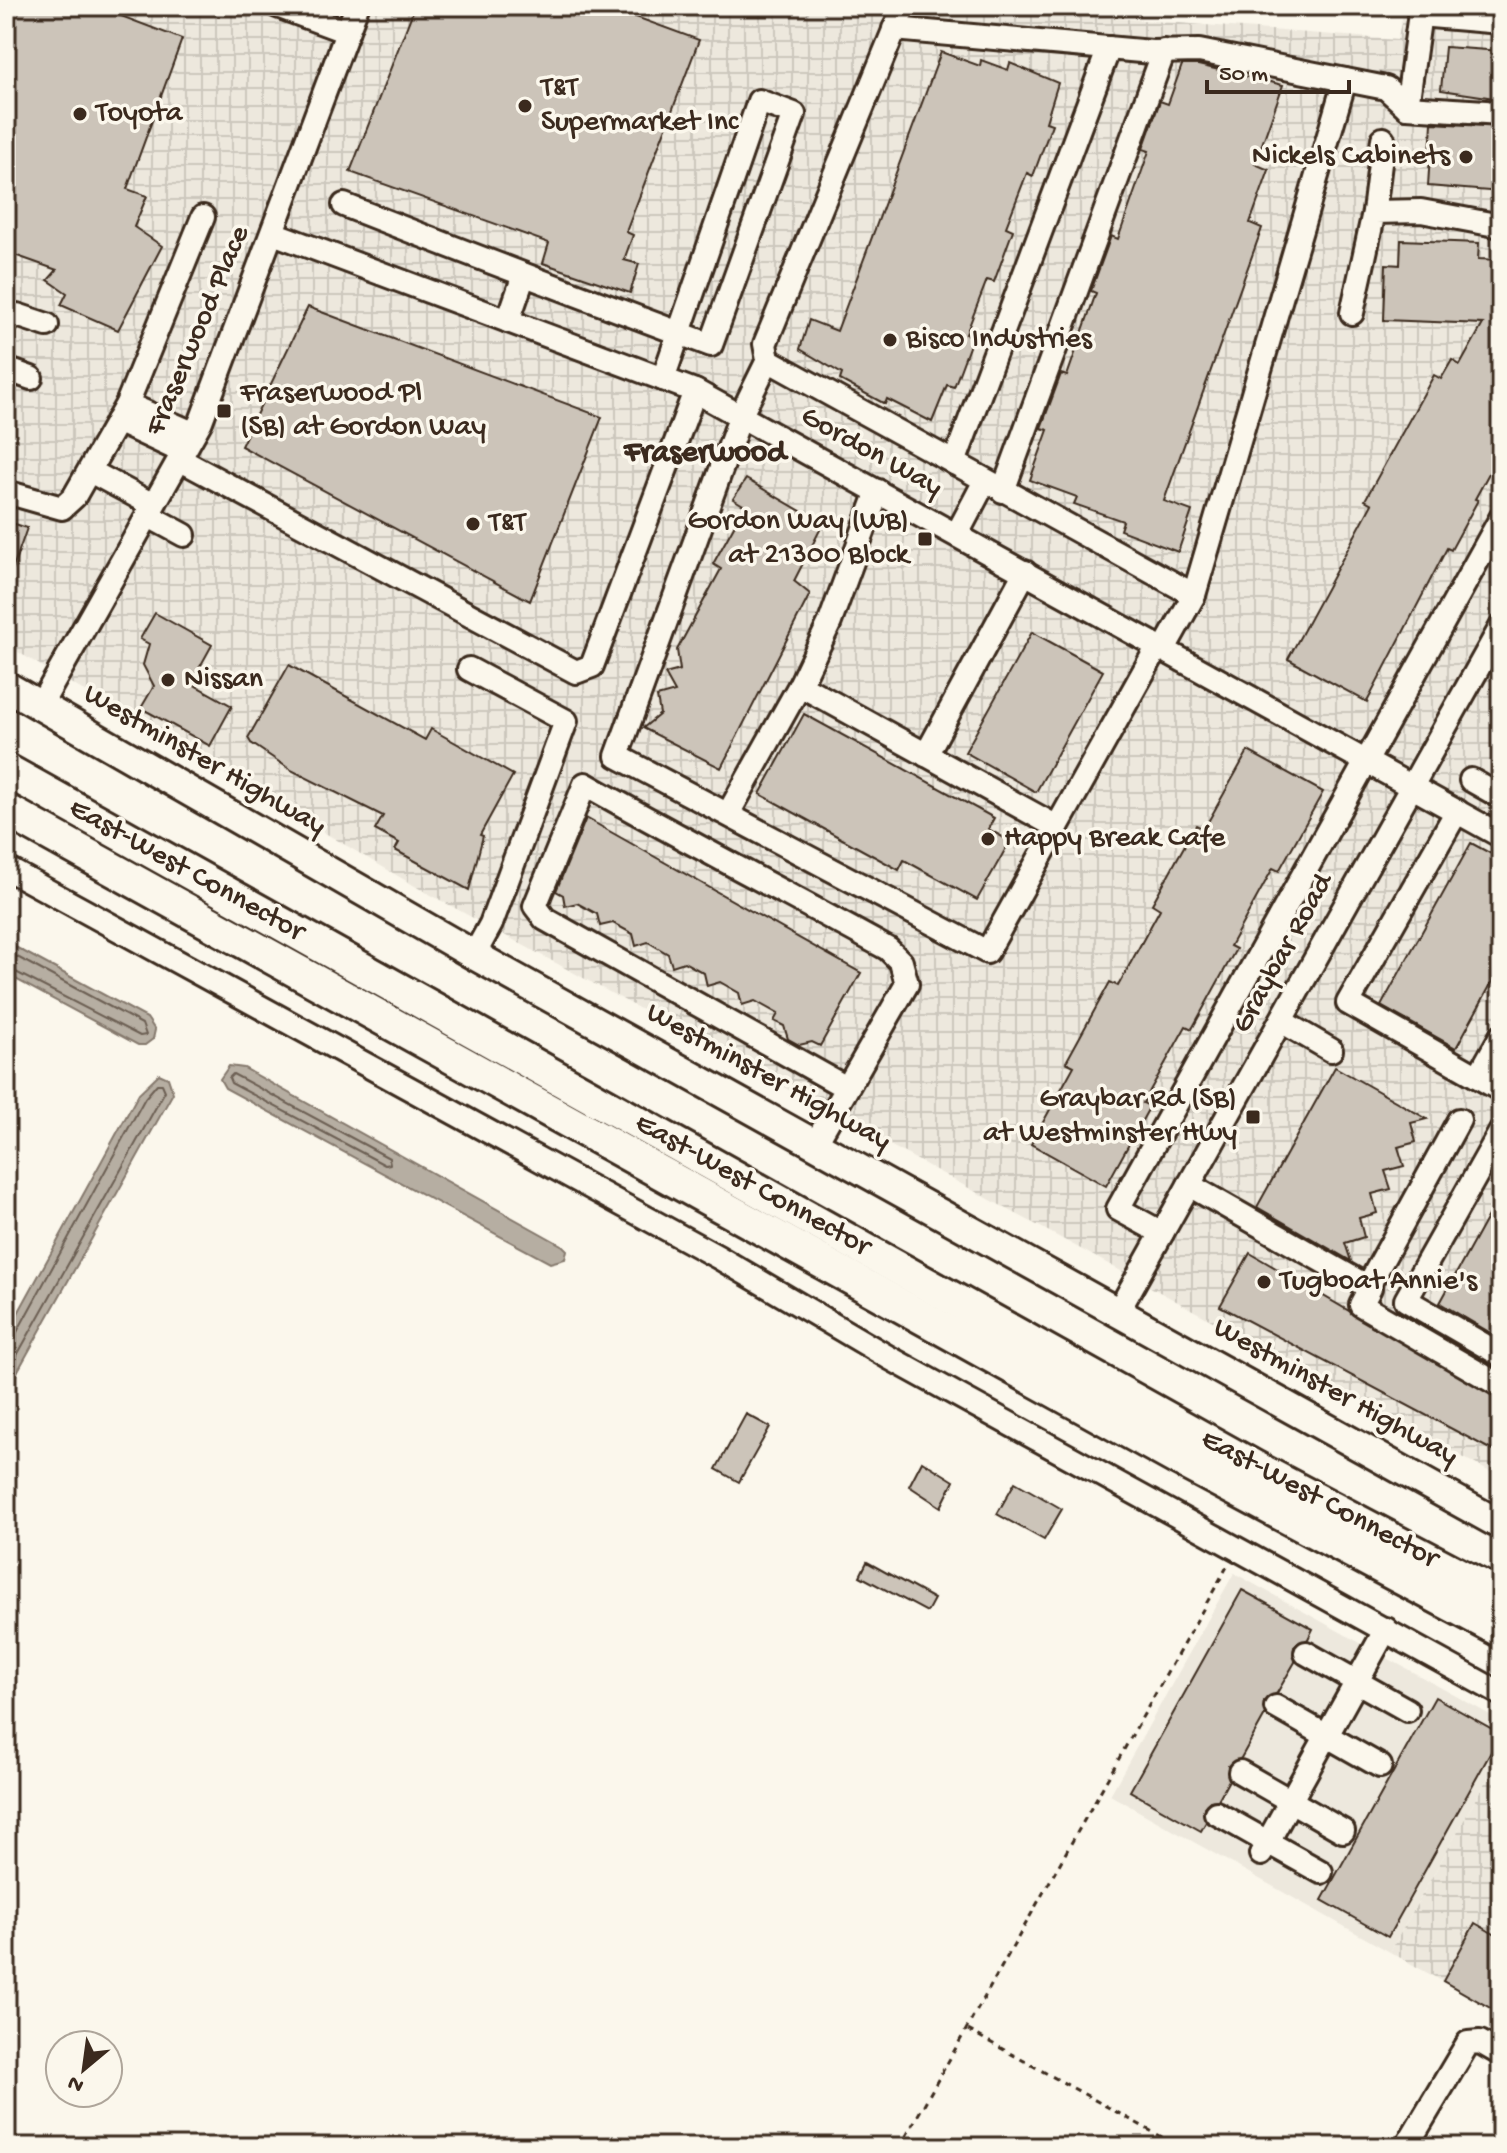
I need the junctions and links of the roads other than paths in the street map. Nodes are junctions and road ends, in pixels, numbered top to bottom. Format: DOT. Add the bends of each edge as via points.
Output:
graph roads {
  1 [pos="277,6"];
  2 [pos="357,6"];
  3 [pos="904,6"];
  4 [pos="1420,11"];
  5 [pos="1501,22"];
  6 [pos="894,29"];
  7 [pos="347,32"];
  8 [pos="1109,48"];
  9 [pos="1164,51"];
  10 [pos="1345,80"];
  11 [pos="1407,107"];
  12 [pos="1501,113"];
  13 [pos="1383,139"];
  14 [pos="344,205"];
  15 [pos="1374,212"];
  16 [pos="203,217"];
  17 [pos="1501,226"];
  18 [pos="273,233"];
  19 [pos="524,275"];
  20 [pos="1352,313"];
  21 [pos="508,321"];
  22 [pos="6,322"];
  23 [pos="47,325"];
  24 [pos="677,333"];
  25 [pos="768,360"];
  26 [pos="6,369"];
  27 [pos="31,378"];
  28 [pos="663,379"];
  29 [pos="695,391"];
  30 [pos="122,413"];
  31 [pos="741,415"];
  32 [pos="185,448"];
  33 [pos="954,463"];
  34 [pos="90,471"];
  35 [pos="994,486"];
  36 [pos="878,491"];
  37 [pos="6,492"];
  38 [pos="150,510"];
  39 [pos="1501,518"];
  40 [pos="957,534"];
  41 [pos="184,535"];
  42 [pos="1025,572"];
  43 [pos="1194,595"];
  44 [pos="1501,627"];
  45 [pos="1161,647"];
  46 [pos="469,669"];
  47 [pos="800,685"];
  48 [pos="6,686"];
  49 [pos="40,706"];
  50 [pos="926,755"];
  51 [pos="1366,760"];
  52 [pos="6,770"];
  53 [pos="1471,780"];
  54 [pos="1413,786"];
  55 [pos="1501,797"];
  56 [pos="6,810"];
  57 [pos="1457,811"];
  58 [pos="728,814"];
  59 [pos="1057,827"];
  60 [pos="1501,836"];
  61 [pos="6,868"];
  62 [pos="474,955"];
  63 [pos="1281,1021"];
  64 [pos="1501,1036"];
  65 [pos="1331,1050"];
  66 [pos="1478,1077"];
  67 [pos="845,1087"];
  68 [pos="1501,1090"];
  69 [pos="1459,1120"];
  70 [pos="1501,1131"];
  71 [pos="815,1144"];
  72 [pos="1189,1185"];
  73 [pos="1162,1233"];
  74 [pos="1368,1286"];
  75 [pos="1119,1310"];
  76 [pos="1501,1355"];
  77 [pos="1501,1386"];
  78 [pos="1501,1525"];
  79 [pos="1501,1597"];
  80 [pos="1386,1629"];
  81 [pos="1501,1631"];
  82 [pos="1306,1653"];
  83 [pos="1357,1682"];
  84 [pos="1501,1694"];
  85 [pos="1276,1707"];
  86 [pos="1407,1710"];
  87 [pos="1327,1735"];
  88 [pos="1380,1766"];
  89 [pos="1240,1772"];
  90 [pos="1291,1800"];
  91 [pos="1216,1813"];
  92 [pos="1343,1831"];
  93 [pos="1265,1847"];
  94 [pos="1321,1872"];
  95 [pos="1501,2054"];
  96 [pos="1406,2147"];
  1 -- 7 [label="street"];
  2 -- 7 [label="street, Fraserwood Place"];
  3 -- 6 [label="street"];
  4 -- 5 [label="street"];
  4 -- 11 [label="street"];
  6 -- 8 [label="street"];
  6 -- 25 [label="street" via="765,344"];
  7 -- 18 [label="street, Fraserwood Place"];
  8 -- 9 [label="street"];
  8 -- 33 [label="street"];
  9 -- 10 [label="street" via="1199,51"];
  9 -- 35 [label="street"];
  10 -- 11 [label="street" via="1386,88"];
  10 -- 43 [label="street"];
  11 -- 12 [label="street"];
  13 -- 15 [label="street"];
  14 -- 19 [label="street"];
  15 -- 17 [label="street" via="1421,211"];
  15 -- 20 [label="street"];
  16 -- 30 [label="street"];
  18 -- 21 [label="street, Gordon Way"];
  18 -- 32 [label="street, Fraserwood Place"];
  19 -- 21 [label="street"];
  19 -- 24 [label="street"];
  21 -- 28 [label="street, Gordon Way"];
  22 -- 23 [label="street" via="17,315"];
  24 -- 24 [label="street" via="711,345 794,114 759,101"];
  24 -- 28 [label="street"];
  25 -- 31 [label="street"];
  25 -- 33 [label="street"];
  26 -- 27 [label="street"];
  28 -- 29 [label="street, Gordon Way"];
  29 -- 31 [label="street, Gordon Way"];
  29 -- 32 [label="street" via="592,666 576,672"];
  30 -- 32 [label="street"];
  30 -- 34 [label="street"];
  31 -- 36 [label="street, Gordon Way"];
  31 -- 58 [label="street" via="617,756"];
  32 -- 38 [label="street, Fraserwood Place"];
  33 -- 35 [label="street"];
  34 -- 37 [label="street" via="62,508"];
  34 -- 38 [label="street"];
  35 -- 40 [label="street"];
  35 -- 43 [label="street"];
  36 -- 40 [label="street, Gordon Way"];
  36 -- 47 [label="street" via="830,622"];
  38 -- 41 [label="street"];
  38 -- 49 [label="street, Fraserwood Place"];
  39 -- 51 [label="street"];
  40 -- 42 [label="street, Gordon Way"];
  42 -- 45 [label="street, Gordon Way"];
  42 -- 50 [label="street"];
  43 -- 45 [label="street"];
  44 -- 54 [label="street, Graybar Road"];
  45 -- 51 [label="street, Gordon Way"];
  45 -- 59 [label="street"];
  46 -- 62 [label="street" via="566,721 491,924"];
  47 -- 50 [label="street"];
  47 -- 58 [label="street"];
  48 -- 49 [label="main road, Westminster Highway"];
  49 -- 62 [label="main road, Westminster Highway"];
  50 -- 59 [label="street"];
  51 -- 54 [label="street, Gordon Way"];
  51 -- 73 [label="street" via="1118,1209"];
  52 -- 79 [label="highway, East-West Connector" via="1256,1468"];
  53 -- 55 [label="street"];
  54 -- 57 [label="street, Gordon Way"];
  54 -- 63 [label="street, Graybar Road"];
  56 -- 81 [label="highway, East-West Connector" via="1162,1451"];
  57 -- 60 [label="street, Gordon Way"];
  57 -- 66 [label="street" via="1348,1003"];
  58 -- 59 [label="street" via="987,952"];
  61 -- 80 [label="street"];
  62 -- 71 [label="main road, Westminster Highway"];
  63 -- 65 [label="street"];
  63 -- 72 [label="street, Graybar Road"];
  64 -- 66 [label="street"];
  66 -- 68 [label="street"];
  67 -- 67 [label="street" via="907,984 901,962 888,949 585,784 535,906 545,919"];
  67 -- 71 [label="street"];
  69 -- 74 [label="street"];
  70 -- 76 [label="street" via="1406,1300"];
  71 -- 75 [label="main road, Westminster Highway"];
  72 -- 73 [label="street, Graybar Road"];
  72 -- 74 [label="street"];
  73 -- 75 [label="street, Graybar Road"];
  74 -- 77 [label="street" via="1361,1305"];
  75 -- 78 [label="main road, Westminster Highway"];
  80 -- 83 [label="street"];
  80 -- 84 [label="street"];
  82 -- 83 [label="street"];
  83 -- 86 [label="street"];
  83 -- 87 [label="street"];
  85 -- 87 [label="street"];
  87 -- 88 [label="street"];
  87 -- 90 [label="street"];
  89 -- 90 [label="street"];
  90 -- 92 [label="street"];
  90 -- 93 [label="street"];
  91 -- 93 [label="street"];
  93 -- 94 [label="street"];
  95 -- 96 [label="street" via="1480,2042 1468,2043"];
}
